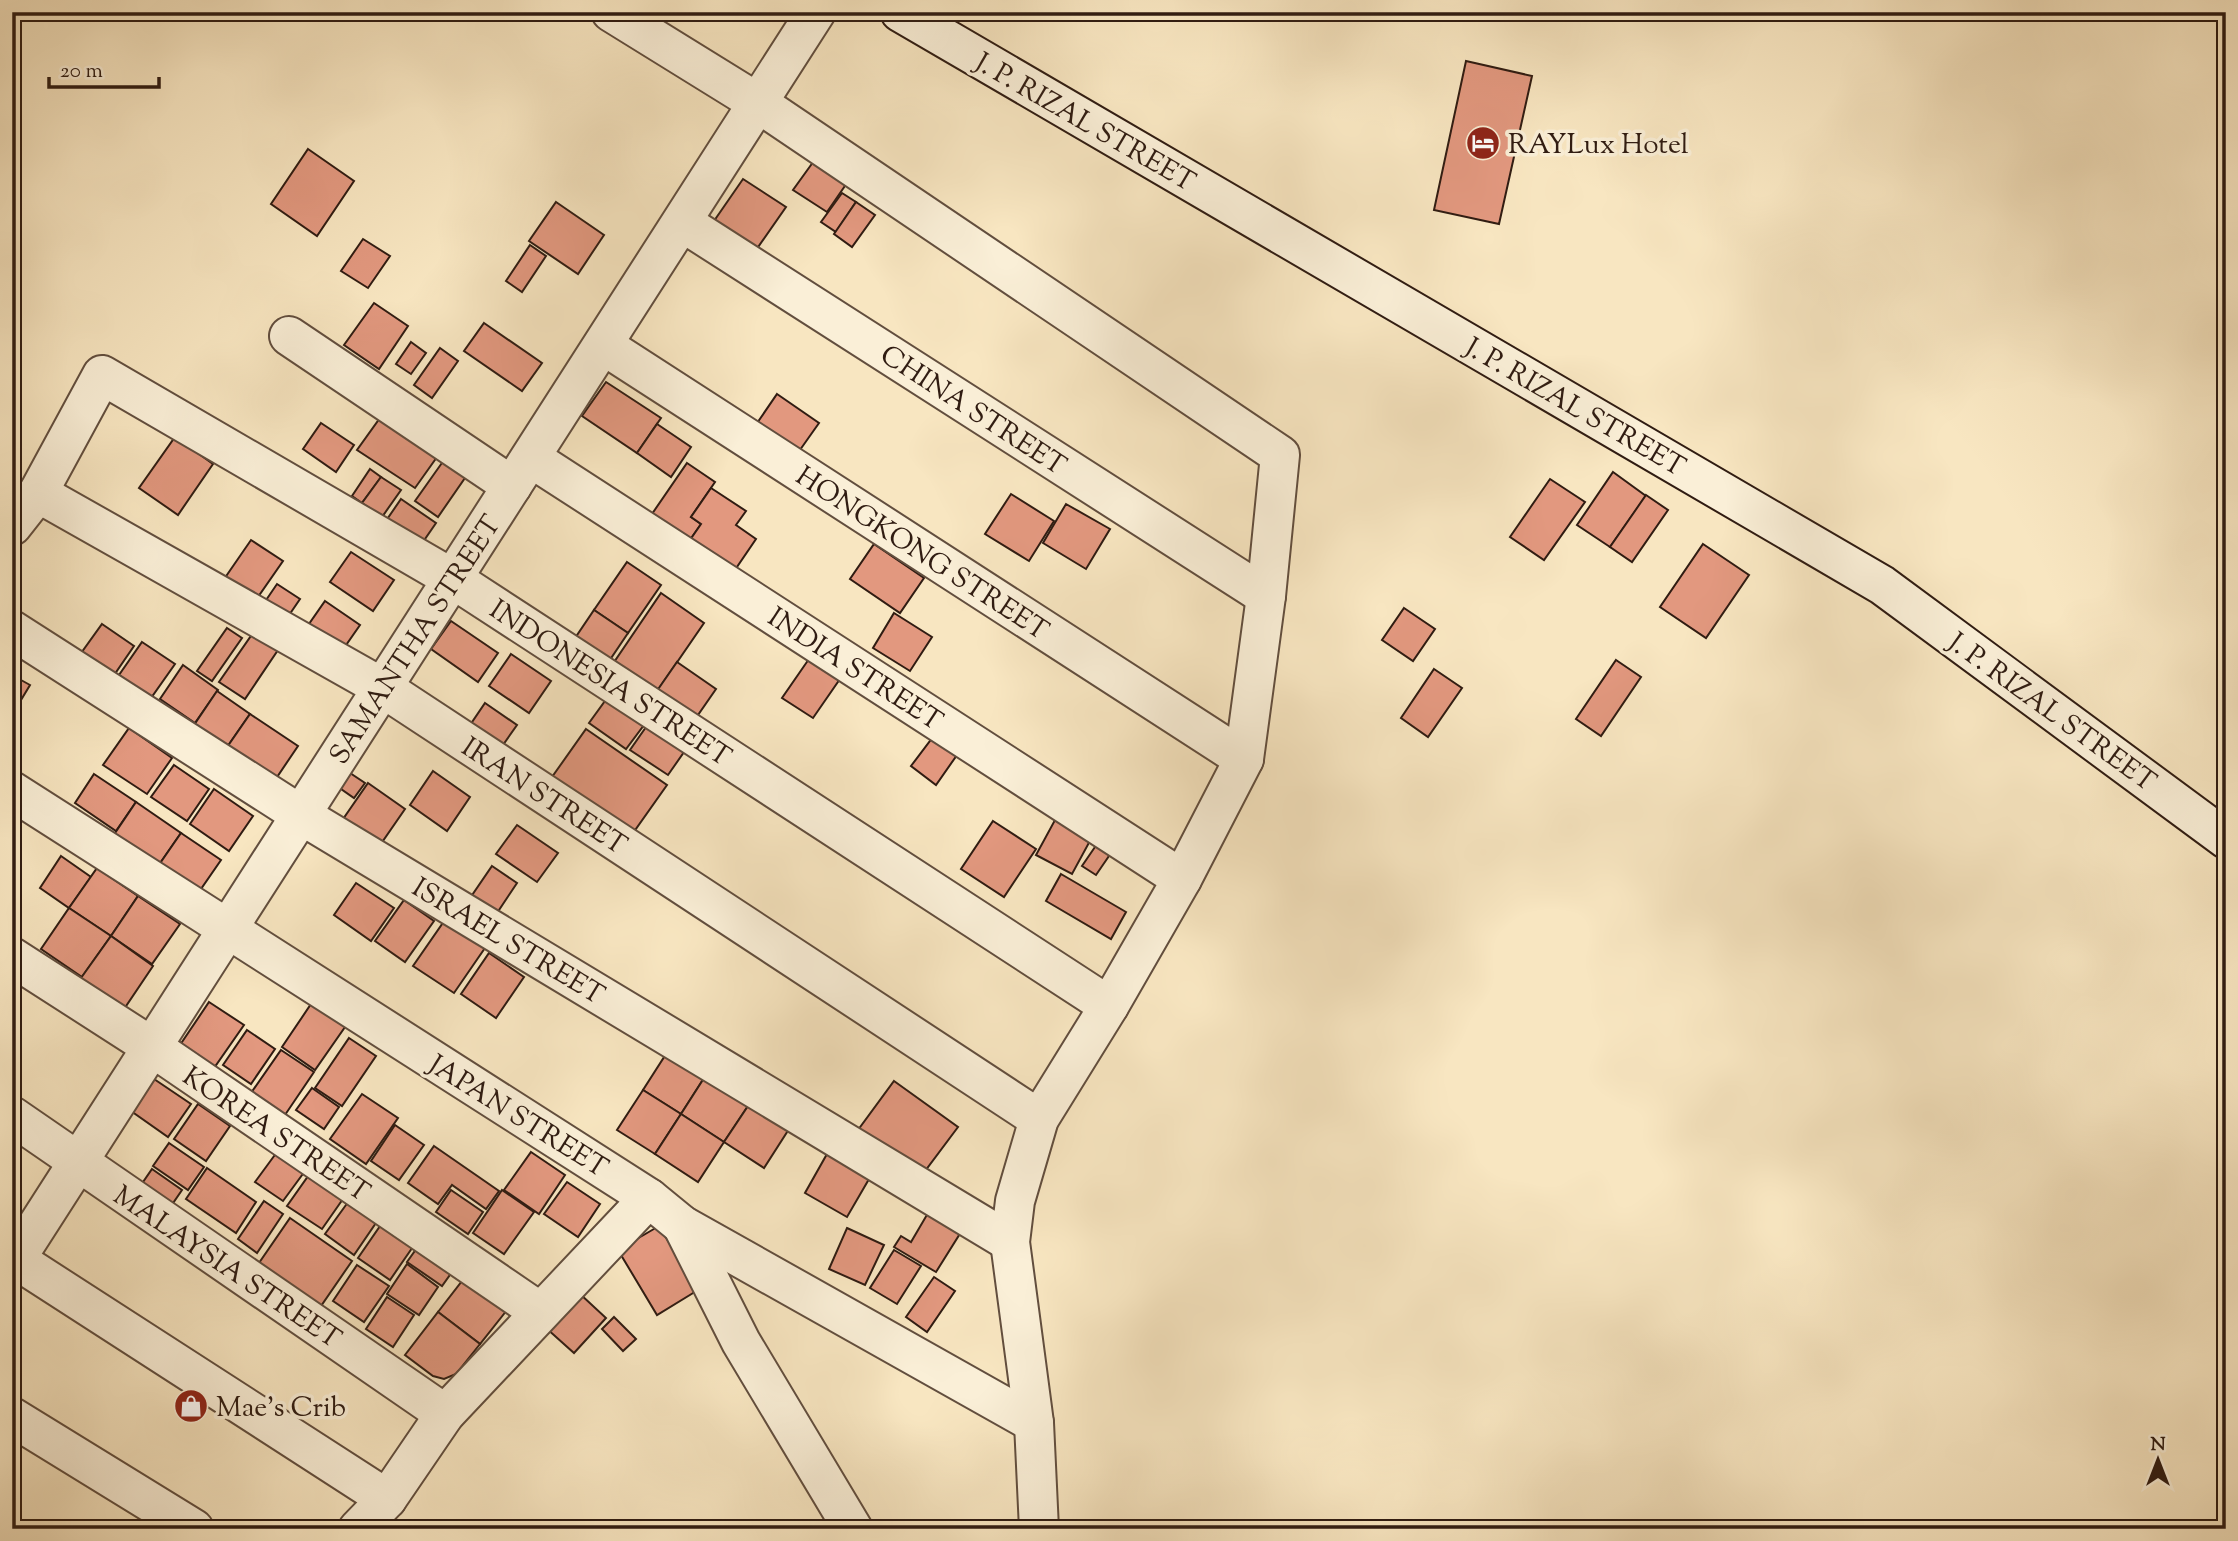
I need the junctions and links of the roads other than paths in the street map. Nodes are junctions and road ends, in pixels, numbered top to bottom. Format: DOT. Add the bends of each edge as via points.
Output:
graph roads {
  1 [pos="611,12"];
  2 [pos="816,12"];
  3 [pos="900,12"];
  4 [pos="758,103"];
  5 [pos="682,222"];
  6 [pos="289,336"];
  7 [pos="603,345"];
  8 [pos="521,472"];
  9 [pos="38,493"];
  10 [pos="12,526"];
  11 [pos="453,579"];
  12 [pos="1266,596"];
  13 [pos="12,630"];
  14 [pos="383,688"];
  15 [pos="1244,759"];
  16 [pos="12,791"];
  17 [pos="301,815"];
  18 [pos="2226,839"];
  19 [pos="1182,878"];
  20 [pos="228,930"];
  21 [pos="12,957"];
  22 [pos="1109,1006"];
  23 [pos="152,1047"];
  24 [pos="12,1116"];
  25 [pos="1039,1119"];
  26 [pos="78,1163"];
  27 [pos="649,1198"];
  28 [pos="682,1225"];
  29 [pos="1010,1242"];
  30 [pos="13,1261"];
  31 [pos="540,1312"];
  32 [pos="445,1414"];
  33 [pos="12,1417"];
  34 [pos="1034,1423"];
  35 [pos="387,1499"];
  36 [pos="194,1529"];
  37 [pos="358,1529"];
  38 [pos="853,1529"];
  39 [pos="1039,1529"];
  1 -- 4 [label="street"];
  2 -- 4 [label="street, SAMANTHA STREET"];
  3 -- 18 [label="street, J. P. RIZAL STREET" via="1882,585"];
  4 -- 5 [label="street, SAMANTHA STREET"];
  4 -- 12 [label="street" via="1280,455"];
  5 -- 7 [label="street, SAMANTHA STREET"];
  5 -- 12 [label="street, CHINA STREET"];
  6 -- 8 [label="street, INDIA STREET"];
  7 -- 8 [label="street, SAMANTHA STREET"];
  7 -- 15 [label="street, HONGKONG STREET"];
  8 -- 11 [label="street, SAMANTHA STREET"];
  8 -- 19 [label="street, INDIA STREET"];
  9 -- 10 [label="street"];
  9 -- 11 [label="street, INDONESIA STREET" via="102,375"];
  9 -- 14 [label="street, IRAN STREET"];
  11 -- 14 [label="street, SAMANTHA STREET"];
  11 -- 22 [label="street, INDONESIA STREET"];
  12 -- 15 [label="street"];
  13 -- 17 [label="street, ISRAEL STREET"];
  14 -- 17 [label="street, SAMANTHA STREET"];
  14 -- 25 [label="street, IRAN STREET"];
  15 -- 19 [label="street"];
  16 -- 20 [label="street, JAPAN STREET"];
  17 -- 20 [label="street, SAMANTHA STREET"];
  17 -- 29 [label="street, ISRAEL STREET"];
  19 -- 22 [label="street"];
  20 -- 23 [label="street, SAMANTHA STREET"];
  20 -- 27 [label="street, JAPAN STREET"];
  21 -- 23 [label="street, KOREA STREET"];
  22 -- 25 [label="street"];
  23 -- 26 [label="street, SAMANTHA STREET"];
  23 -- 31 [label="street, KOREA STREET"];
  24 -- 26 [label="street, MALAYSIA STREET"];
  25 -- 29 [label="street" via="1015,1201"];
  26 -- 30 [label="street, SAMANTHA STREET"];
  26 -- 32 [label="street, MALAYSIA STREET"];
  27 -- 28 [label="street, JAPAN STREET"];
  27 -- 31 [label="street"];
  28 -- 34 [label="street, JAPAN STREET"];
  28 -- 38 [label="street" via="741,1342"];
  29 -- 34 [label="street"];
  30 -- 35 [label="street"];
  31 -- 32 [label="street"];
  32 -- 35 [label="street"];
  33 -- 36 [label="street"];
  34 -- 39 [label="street"];
  35 -- 37 [label="street"];
}
